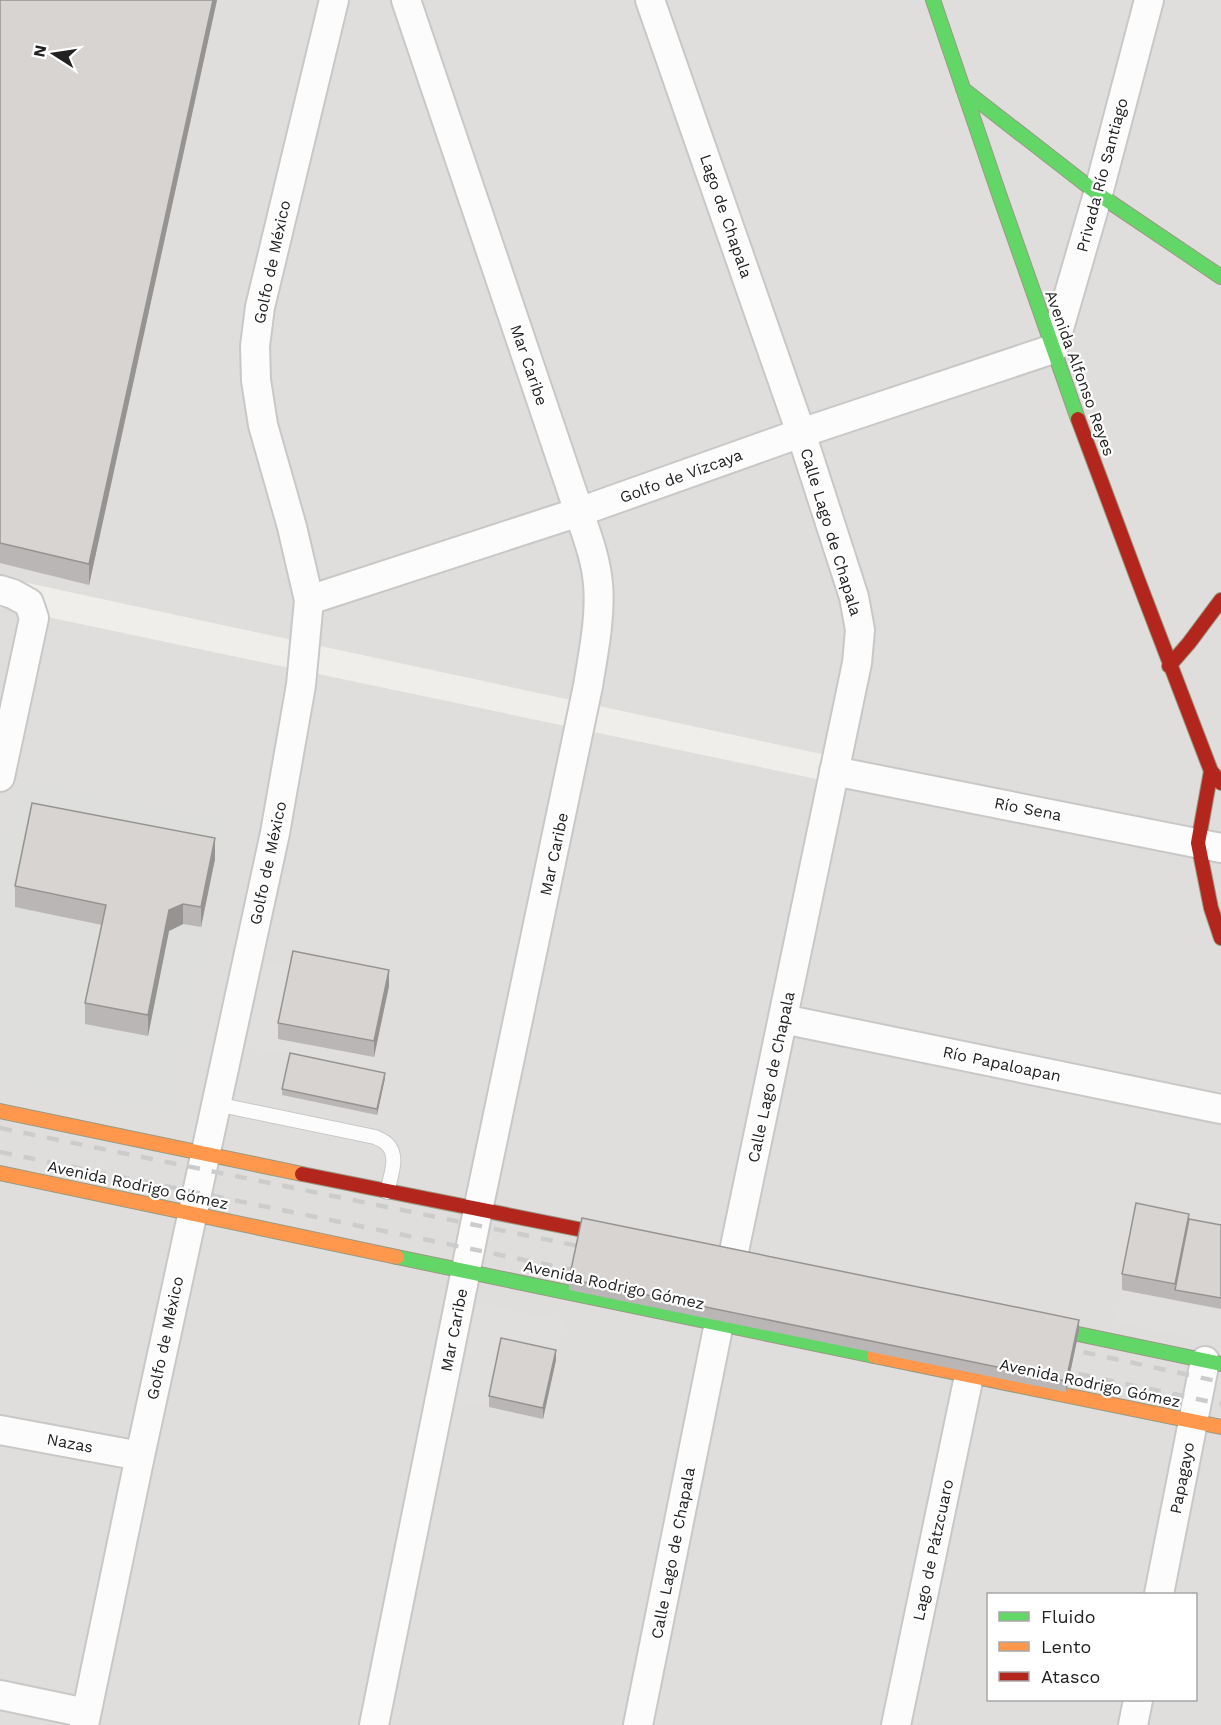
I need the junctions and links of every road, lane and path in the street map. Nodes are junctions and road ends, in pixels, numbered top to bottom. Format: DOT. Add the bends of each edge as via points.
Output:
graph roads {
  1 [pos="334,0"];
  2 [pos="406,0"];
  3 [pos="650,0"];
  4 [pos="933,0"];
  5 [pos="951,0"];
  6 [pos="1149,0"];
  7 [pos="938,15"];
  8 [pos="963,90"];
  9 [pos="1098,194"];
  10 [pos="1221,277"];
  11 [pos="1053,349"];
  12 [pos="801,433"];
  13 [pos="579,512"];
  14 [pos="0,590"];
  15 [pos="309,600"];
  16 [pos="1221,600"];
  17 [pos="1212,624"];
  18 [pos="1169,666"];
  19 [pos="834,771"];
  20 [pos="1211,771"];
  21 [pos="0,777"];
  22 [pos="1221,783"];
  23 [pos="1209,846"];
  24 [pos="1221,938"];
  25 [pos="783,1019"];
  26 [pos="216,1104"];
  27 [pos="1221,1109"];
  28 [pos="0,1112"];
  29 [pos="204,1154"];
  30 [pos="0,1173"];
  31 [pos="387,1192"];
  32 [pos="478,1210"];
  33 [pos="193,1213"];
  34 [pos="640,1241"];
  35 [pos="466,1272"];
  36 [pos="1018,1321"];
  37 [pos="719,1323"];
  38 [pos="1213,1362"];
  39 [pos="969,1376"];
  40 [pos="1193,1422"];
  41 [pos="1221,1427"];
  42 [pos="0,1430"];
  43 [pos="140,1456"];
  44 [pos="1159,1593"];
  45 [pos="0,1695"];
  46 [pos="1138,1701"];
  47 [pos="85,1719"];
  48 [pos="374,1725"];
  49 [pos="638,1725"];
  50 [pos="896,1725"];
  51 [pos="1133,1725"];
  1 -- 15 [label="street, Golfo de México" via="262,297 255,346 263,425"];
  2 -- 13 [label="street, Mar Caribe"];
  3 -- 12 [label="street, Lago de Chapala"];
  4 -- 7 [label="main road, Avenida Alfonso Reyes"];
  5 -- 7 [label="lane"];
  6 -- 9 [label="street, Privada Río Santiago"];
  7 -- 8 [label="main road, Avenida Alfonso Reyes"];
  8 -- 9 [label="main road"];
  8 -- 11 [label="main road, Avenida Alfonso Reyes"];
  9 -- 10 [label="main road"];
  9 -- 11 [label="street, Privada Río Santiago"];
  11 -- 12 [label="street, Golfo de Vizcaya"];
  11 -- 18 [label="main road, Avenida Alfonso Reyes"];
  12 -- 13 [label="street, Golfo de Vizcaya"];
  12 -- 19 [label="street, Calle Lago de Chapala" via="854,597 860,630 857,663"];
  13 -- 15 [label="street, Golfo de Vizcaya"];
  13 -- 32 [label="street, Mar Caribe" via="598,586 597,637"];
  14 -- 21 [label="street" via="29,603 34,618"];
  15 -- 26 [label="street, Golfo de México" via="292,739"];
  16 -- 17 [label="main road"];
  17 -- 18 [label="main road"];
  18 -- 20 [label="main road, Avenida Alfonso Reyes"];
  19 -- 23 [label="street, Río Sena"];
  19 -- 25 [label="street, Calle Lago de Chapala"];
  20 -- 22 [label="main road"];
  20 -- 23 [label="main road"];
  23 -- 24 [label="main road" via="1209,898"];
  25 -- 27 [label="street, Río Papaloapan"];
  25 -- 37 [label="street, Calle Lago de Chapala"];
  26 -- 29 [label="street, Golfo de México"];
  26 -- 31 [label="lane" via="375,1137 393,1153"];
  28 -- 29 [label="main road"];
  29 -- 31 [label="main road"];
  29 -- 33 [label="street, Golfo de México"];
  30 -- 33 [label="main road, Avenida Rodrigo Gómez"];
  31 -- 32 [label="main road"];
  32 -- 34 [label="main road"];
  32 -- 35 [label="street, Mar Caribe"];
  33 -- 35 [label="main road, Avenida Rodrigo Gómez"];
  33 -- 43 [label="street, Golfo de México"];
  35 -- 37 [label="main road, Avenida Rodrigo Gómez"];
  35 -- 48 [label="street, Mar Caribe"];
  36 -- 38 [label="main road"];
  37 -- 39 [label="main road, Avenida Rodrigo Gómez"];
  37 -- 49 [label="street, Calle Lago de Chapala"];
  38 -- 40 [label="street, Papagayo"];
  39 -- 40 [label="main road, Avenida Rodrigo Gómez"];
  39 -- 50 [label="street, Lago de Pátzcuaro"];
  40 -- 41 [label="main road, Avenida Rodrigo Gómez"];
  40 -- 44 [label="street, Papagayo"];
  42 -- 43 [label="street, Nazas"];
  43 -- 47 [label="street, Golfo de México"];
  45 -- 47 [label="street"];
  46 -- 51 [label="street"];
}
